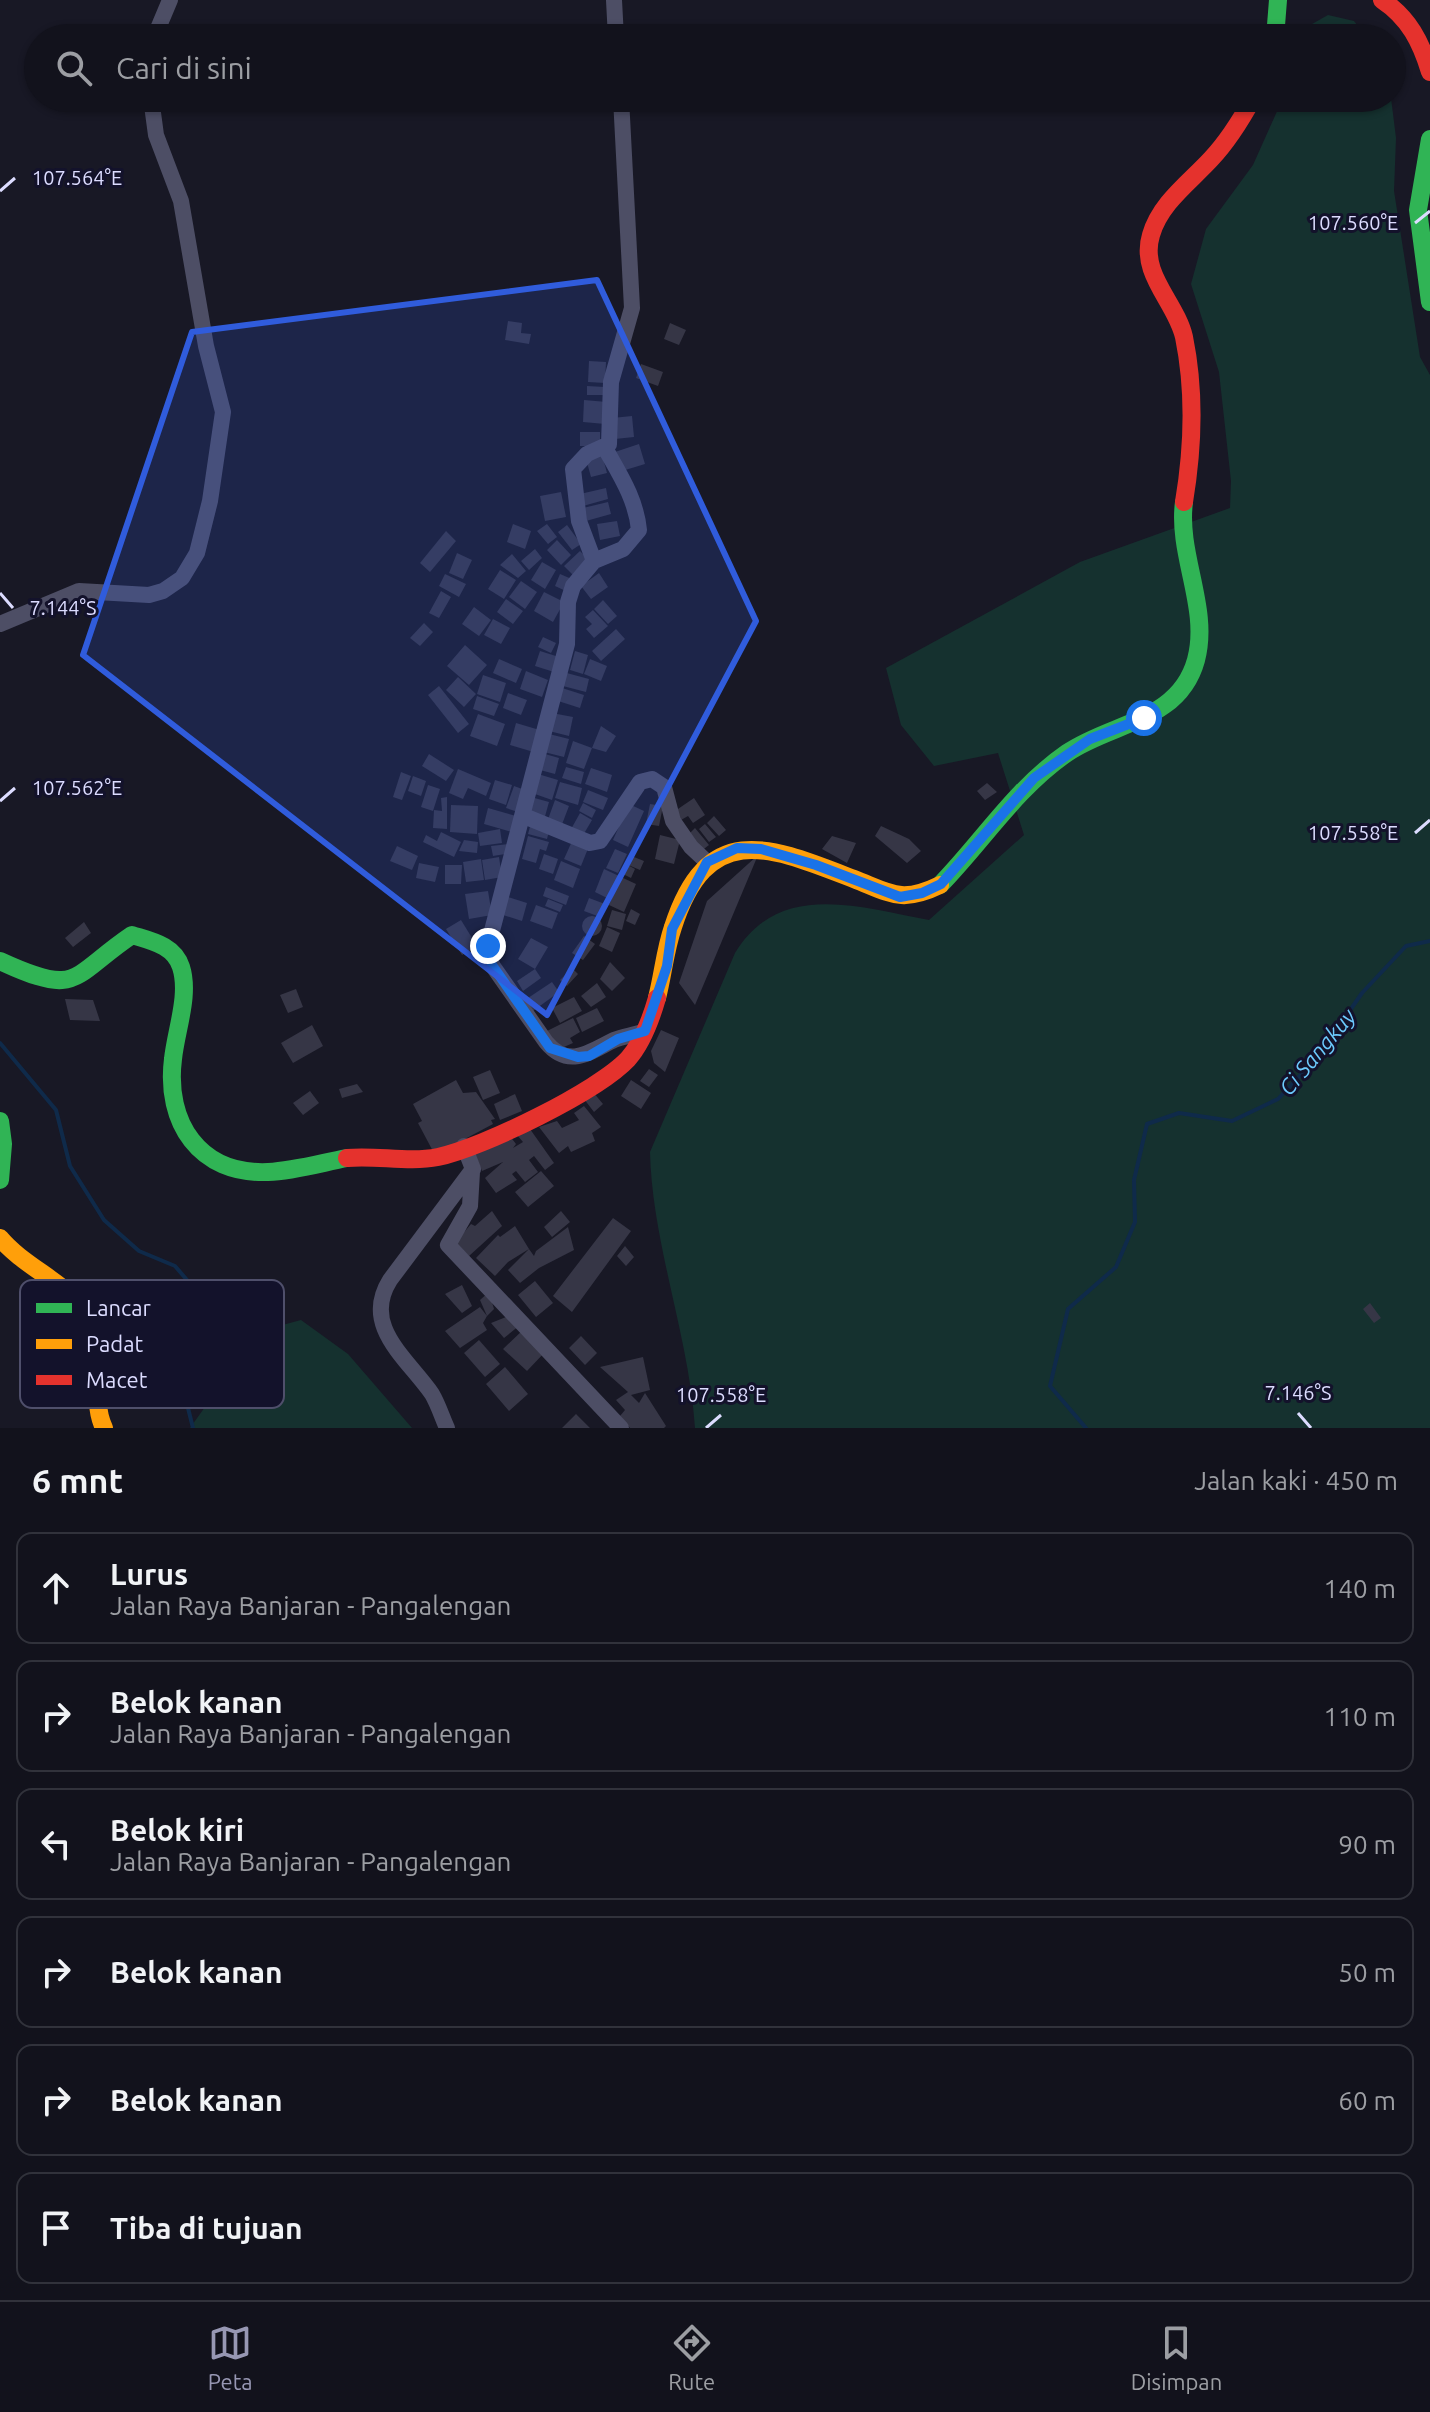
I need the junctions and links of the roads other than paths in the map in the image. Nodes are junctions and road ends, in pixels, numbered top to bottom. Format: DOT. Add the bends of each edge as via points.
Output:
graph roads {
  1 [pos="170,0"];
  2 [pos="614,0"];
  3 [pos="1278,0"];
  4 [pos="1382,0"];
  5 [pos="160,24"];
  6 [pos="615,24"];
  7 [pos="1276,24"];
  8 [pos="1430,72"];
  9 [pos="153,112"];
  10 [pos="622,112"];
  11 [pos="1244,112"];
  12 [pos="1430,139"];
  13 [pos="1430,302"];
  14 [pos="605,448"];
  15 [pos="594,561"];
  16 [pos="0,624"];
  17 [pos="524,816"];
  18 [pos="707,862"];
  19 [pos="0,961"];
  20 [pos="645,1031"];
  21 [pos="0,1121"];
  22 [pos="464,1146"];
  23 [pos="473,1169"];
  24 [pos="0,1180"];
  25 [pos="0,1238"];
  26 [pos="45,1280"];
  27 [pos="96,1408"];
  28 [pos="104,1428"];
  29 [pos="447,1428"];
  30 [pos="621,1428"];
  1 -- 5 [label="street"];
  2 -- 6 [label="street"];
  3 -- 7 [label="main road"];
  4 -- 8 [label="main road" via="1409,22"];
  9 -- 16 [label="street" via="181,201 223,412 197,553 182,578 163,591 79,591"];
  10 -- 14 [label="street" via="632,308 611,382 610,440"];
  11 -- 18 [label="main road" via="1218,152 1156,222 1147,251 1182,328 1192,391 1181,526 1199,633 1192,674 1182,690 1160,710 1090,739 1054,762 1007,806 941,884 922,893 900,897 761,849 737,848"];
  12 -- 13 [label="main road" via="1418,210"];
  14 -- 15 [label="street" via="587,454 573,469 579,521"];
  14 -- 15 [label="street" via="629,490 639,530 623,549"];
  15 -- 17 [label="street" via="573,586 568,602 567,644"];
  17 -- 18 [label="street" via="590,843 600,841 640,782 652,779 664,787 673,821"];
  17 -- 20 [label="street" via="488,946 492,965 555,1050 589,1056"];
  18 -- 20 [label="main road" via="672,929 667,966"];
  19 -- 22 [label="main road" via="45,982 58,982 82,976 132,935 166,945 185,982 171,1057 174,1117 189,1141 227,1166 279,1173 367,1156 442,1156"];
  20 -- 22 [label="main road" via="629,1059 605,1080"];
  21 -- 24 [label="main road"];
  22 -- 23 [label="street"];
  23 -- 29 [label="street" via="390,1280 381,1301 383,1329 434,1397"];
  23 -- 30 [label="street" via="470,1206 448,1245"];
  25 -- 26 [label="main road"];
  27 -- 28 [label="main road"];
}
